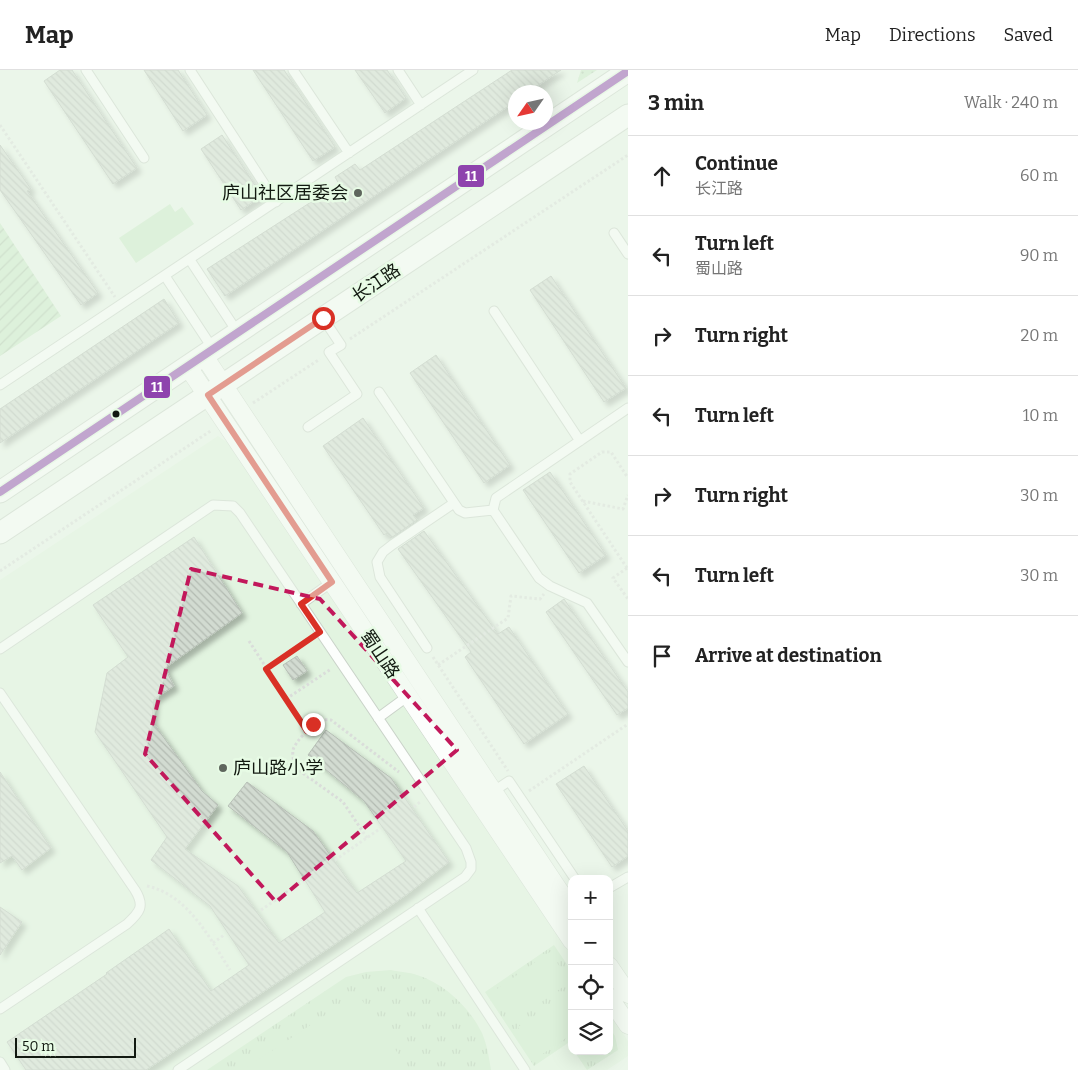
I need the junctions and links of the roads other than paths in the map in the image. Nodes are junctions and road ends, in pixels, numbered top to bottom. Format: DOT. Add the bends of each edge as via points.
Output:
graph roads {
  1 [pos="86,70"];
  2 [pos="190,70"];
  3 [pos="293,70"];
  4 [pos="398,70"];
  5 [pos="473,70"];
  6 [pos="626,72"];
  7 [pos="421,105"];
  8 [pos="628,115"];
  9 [pos="350,153"];
  10 [pos="144,158"];
  11 [pos="276,202"];
  12 [pos="614,233"];
  13 [pos="628,254"];
  14 [pos="190,260"];
  15 [pos="165,276"];
  16 [pos="494,311"];
  17 [pos="323,318"];
  18 [pos="238,333"];
  19 [pos="202,358"];
  20 [pos="0,385"];
  21 [pos="215,390"];
  22 [pos="379,392"];
  23 [pos="628,408"];
  24 [pos="308,427"];
  25 [pos="580,440"];
  26 [pos="0,492"];
  27 [pos="454,503"];
  28 [pos="493,510"];
  29 [pos="0,533"];
  30 [pos="332,582"];
  31 [pos="301,604"];
  32 [pos="427,648"];
  33 [pos="0,649"];
  34 [pos="628,662"];
  35 [pos="0,693"];
  36 [pos="408,696"];
  37 [pos="378,718"];
  38 [pos="486,796"];
  39 [pos="572,875"];
  40 [pos="628,876"];
  41 [pos="613,885"];
  42 [pos="568,905"];
  43 [pos="418,908"];
  44 [pos="568,934"];
  45 [pos="613,972"];
  46 [pos="628,994"];
  47 [pos="613,1003"];
  48 [pos="0,1010"];
  49 [pos="628,1025"];
  50 [pos="0,1062"];
  51 [pos="5,1070"];
  52 [pos="178,1070"];
  53 [pos="525,1070"];
  1 -- 10 [label="lane"];
  2 -- 11 [label="lane"];
  3 -- 9 [label="lane"];
  4 -- 7 [label="lane"];
  5 -- 7 [label="lane"];
  6 -- 18 [label="street, 长江路"];
  7 -- 9 [label="lane"];
  8 -- 17 [label="street, 长江路"];
  9 -- 11 [label="lane"];
  11 -- 14 [label="lane"];
  12 -- 13 [label="lane"];
  14 -- 15 [label="lane"];
  14 -- 18 [label="lane"];
  15 -- 19 [label="lane"];
  15 -- 20 [label="lane"];
  16 -- 25 [label="lane"];
  17 -- 21 [label="street, 长江路"];
  17 -- 24 [label="lane" via="341,345 330,352 357,394"];
  18 -- 19 [label="street, 长江路"];
  19 -- 21 [label="street, 蜀山路"];
  19 -- 26 [label="street, 长江路"];
  21 -- 29 [label="street, 长江路"];
  21 -- 30 [label="street, 蜀山路" via="225,422"];
  21 -- 38 [label="street, 蜀山路" via="240,412"];
  22 -- 27 [label="lane"];
  23 -- 25 [label="lane"];
  25 -- 28 [label="lane" via="496,498"];
  27 -- 28 [label="lane" via="465,513"];
  27 -- 32 [label="lane" via="392,545 377,562 380,577"];
  28 -- 34 [label="lane" via="539,578 587,603"];
  30 -- 31 [label="lane"];
  30 -- 36 [label="street, 蜀山路"];
  31 -- 33 [label="lane" via="240,513 233,506 212,505"];
  31 -- 37 [label="lane"];
  35 -- 48 [label="lane" via="140,899 136,916 127,924"];
  36 -- 37 [label="lane"];
  36 -- 38 [label="street, 蜀山路"];
  37 -- 43 [label="lane" via="466,848 471,862 471,869 465,877"];
  38 -- 39 [label="lane" via="509,781"];
  38 -- 42 [label="street, 蜀山路"];
  38 -- 44 [label="street, 蜀山路"];
  40 -- 41 [label="lane"];
  43 -- 52 [label="lane"];
  43 -- 53 [label="lane"];
  45 -- 46 [label="street"];
  47 -- 49 [label="street"];
  50 -- 51 [label="lane"];
}
